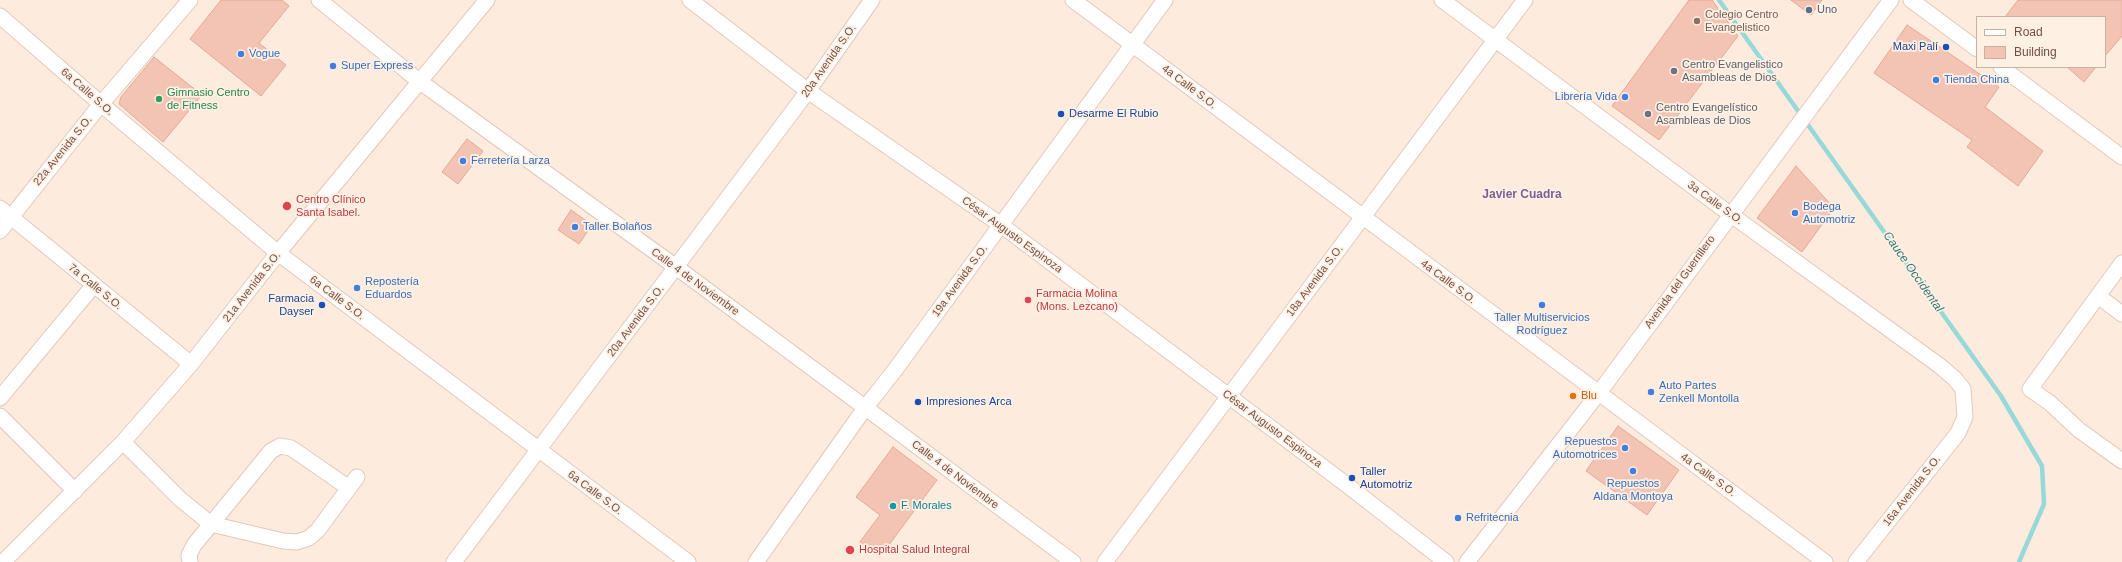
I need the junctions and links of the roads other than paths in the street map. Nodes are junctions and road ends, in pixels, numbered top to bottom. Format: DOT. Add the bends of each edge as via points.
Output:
graph roads {
  1 [pos="190,0"];
  2 [pos="319,0"];
  3 [pos="487,0"];
  4 [pos="690,0"];
  5 [pos="872,0"];
  6 [pos="1073,0"];
  7 [pos="1165,0"];
  8 [pos="1442,0"];
  9 [pos="1525,0"];
  10 [pos="1891,0"];
  11 [pos="1911,0"];
  12 [pos="0,16"];
  13 [pos="1495,40"];
  14 [pos="1132,44"];
  15 [pos="1976,48"];
  16 [pos="2002,68"];
  17 [pos="419,81"];
  18 [pos="808,91"];
  19 [pos="101,104"];
  20 [pos="2122,158"];
  21 [pos="5,213"];
  22 [pos="1730,214"];
  23 [pos="1363,217"];
  24 [pos="1001,225"];
  25 [pos="0,230"];
  26 [pos="278,253"];
  27 [pos="2122,263"];
  28 [pos="676,267"];
  29 [pos="94,285"];
  30 [pos="2098,296"];
  31 [pos="2122,314"];
  32 [pos="191,364"];
  33 [pos="1598,394"];
  34 [pos="1228,397"];
  35 [pos="0,398"];
  36 [pos="865,408"];
  37 [pos="0,416"];
  38 [pos="1965,417"];
  39 [pos="123,442"];
  40 [pos="538,450"];
  41 [pos="2122,460"];
  42 [pos="75,491"];
  43 [pos="211,524"];
  44 [pos="3,562"];
  45 [pos="190,562"];
  46 [pos="454,562"];
  47 [pos="688,562"];
  48 [pos="756,562"];
  49 [pos="1073,562"];
  50 [pos="1105,562"];
  51 [pos="1446,562"];
  52 [pos="1467,562"];
  53 [pos="1825,562"];
  54 [pos="1856,562"];
  1 -- 19 [label="street, 22a Avenida S.O."];
  2 -- 17 [label="street, Calle 4 de Noviembre"];
  3 -- 17 [label="street, 21a Avenida S.O."];
  4 -- 18 [label="street, César Augusto Espinoza"];
  5 -- 18 [label="street, 20a Avenida S.O."];
  6 -- 14 [label="street, 4a Calle S.O."];
  7 -- 14 [label="street, 19a Avenida S.O."];
  8 -- 13 [label="street, 3a Calle S.O."];
  9 -- 13 [label="street, 18a Avenida S.O."];
  10 -- 22 [label="street, Avenida del Guerrillero"];
  11 -- 15 [label="street"];
  12 -- 19 [label="street, 6a Calle S.O."];
  13 -- 22 [label="street, 3a Calle S.O."];
  13 -- 23 [label="street, 18a Avenida S.O."];
  14 -- 23 [label="street, 4a Calle S.O."];
  14 -- 24 [label="street, 19a Avenida S.O."];
  16 -- 20 [label="street"];
  17 -- 26 [label="street, 21a Avenida S.O."];
  17 -- 28 [label="street, Calle 4 de Noviembre"];
  18 -- 24 [label="street, César Augusto Espinoza"];
  18 -- 28 [label="street, 20a Avenida S.O."];
  19 -- 21 [label="street, 22a Avenida S.O."];
  19 -- 26 [label="street, 6a Calle S.O."];
  21 -- 25 [label="street, 22a Avenida S.O."];
  21 -- 29 [label="street, 7a Calle S.O."];
  22 -- 33 [label="street, Avenida del Guerrillero"];
  22 -- 38 [label="street, 3a Calle S.O." via="1955,379 1963,389"];
  23 -- 33 [label="street, 4a Calle S.O."];
  23 -- 34 [label="street, 18a Avenida S.O."];
  24 -- 34 [label="street, César Augusto Espinoza"];
  24 -- 36 [label="street, 19a Avenida S.O."];
  26 -- 32 [label="street, 21a Avenida S.O."];
  26 -- 40 [label="street, 6a Calle S.O."];
  27 -- 30 [label="street"];
  28 -- 36 [label="street, Calle 4 de Noviembre"];
  28 -- 40 [label="street, 20a Avenida S.O."];
  29 -- 32 [label="street, 7a Calle S.O."];
  29 -- 35 [label="street"];
  30 -- 31 [label="street"];
  30 -- 41 [label="street" via="2030,389 2078,430"];
  32 -- 39 [label="street, 21a Avenida S.O."];
  33 -- 52 [label="street, Avenida del Guerrillero"];
  33 -- 53 [label="street, 4a Calle S.O."];
  34 -- 50 [label="street, 18a Avenida S.O."];
  34 -- 51 [label="street, César Augusto Espinoza"];
  36 -- 48 [label="street, 19a Avenida S.O."];
  36 -- 49 [label="street, Calle 4 de Noviembre"];
  37 -- 42 [label="street"];
  38 -- 54 [label="street, 16a Avenida S.O." via="1958,433"];
  39 -- 42 [label="street, 21a Avenida S.O."];
  39 -- 43 [label="street" via="180,499"];
  40 -- 46 [label="street, 20a Avenida S.O."];
  40 -- 47 [label="street, 6a Calle S.O."];
  42 -- 44 [label="street, 21a Avenida S.O."];
  43 -- 43 [label="street" via="271,451 280,446 291,448 353,483 318,530 309,538 297,542"];
  43 -- 45 [label="street" via="194,545 189,555"];
}
